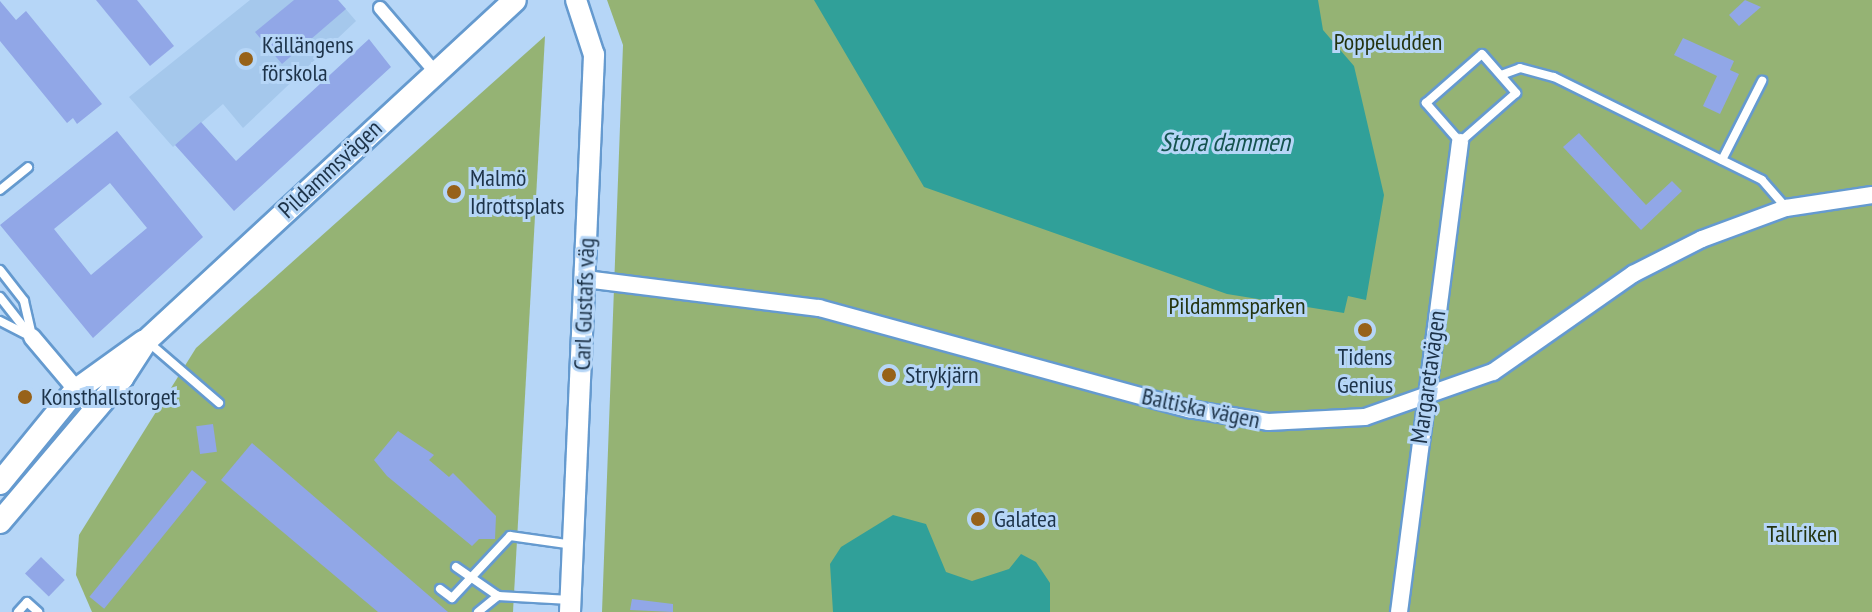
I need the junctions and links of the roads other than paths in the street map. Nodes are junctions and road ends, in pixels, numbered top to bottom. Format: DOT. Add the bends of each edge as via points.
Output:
graph roads {
  1 [pos="515,0"];
  2 [pos="576,0"];
  3 [pos="380,8"];
  4 [pos="435,72"];
  5 [pos="1501,75"];
  6 [pos="1762,81"];
  7 [pos="1460,142"];
  8 [pos="1722,160"];
  9 [pos="28,167"];
  10 [pos="0,190"];
  11 [pos="1872,195"];
  12 [pos="1786,208"];
  13 [pos="0,270"];
  14 [pos="585,279"];
  15 [pos="0,297"];
  16 [pos="0,321"];
  17 [pos="32,337"];
  18 [pos="146,341"];
  19 [pos="75,391"];
  20 [pos="1422,400"];
  21 [pos="219,403"];
  22 [pos="92,408"];
  23 [pos="0,483"];
  24 [pos="0,522"];
  25 [pos="573,545"];
  26 [pos="456,567"];
  27 [pos="470,579"];
  28 [pos="440,589"];
  29 [pos="498,596"];
  30 [pos="570,606"];
  31 [pos="18,612"];
  32 [pos="38,612"];
  33 [pos="478,612"];
  34 [pos="1399,612"];
  1 -- 4 [label="main road, Pildammsvägen"];
  2 -- 14 [label="street, Carl Gustafs väg" via="594,55"];
  3 -- 4 [label="street"];
  4 -- 18 [label="main road, Pildammsvägen"];
  5 -- 7 [label="lane" via="1516,93"];
  5 -- 7 [label="lane" via="1482,54 1426,103"];
  5 -- 8 [label="lane" via="1520,68 1554,77"];
  6 -- 8 [label="lane"];
  7 -- 20 [label="street, Margaretavägen"];
  8 -- 12 [label="lane" via="1762,180"];
  9 -- 10 [label="lane"];
  11 -- 12 [label="street, Baltiska vägen"];
  12 -- 20 [label="street, Baltiska vägen" via="1633,274 1493,372"];
  13 -- 17 [label="lane" via="24,301"];
  14 -- 20 [label="street, Baltiska vägen" via="819,308 1189,409 1268,422 1365,417"];
  14 -- 25 [label="street, Carl Gustafs väg"];
  15 -- 17 [label="lane"];
  16 -- 17 [label="lane"];
  17 -- 19 [label="street"];
  18 -- 19 [label="main road, Pildammsvägen"];
  18 -- 21 [label="lane"];
  18 -- 22 [label="main road, Pildammsvägen"];
  19 -- 22 [label="street"];
  19 -- 23 [label="main road, Pildammsvägen"];
  20 -- 34 [label="street, Margaretavägen"];
  22 -- 24 [label="main road, Pildammsvägen"];
  25 -- 27 [label="lane" via="510,536"];
  25 -- 30 [label="street, Carl Gustafs väg"];
  26 -- 27 [label="lane"];
  27 -- 28 [label="lane" via="452,598"];
  27 -- 29 [label="lane"];
  29 -- 30 [label="lane"];
  29 -- 33 [label="lane"];
  31 -- 32 [label="lane" via="27,602"];
}
